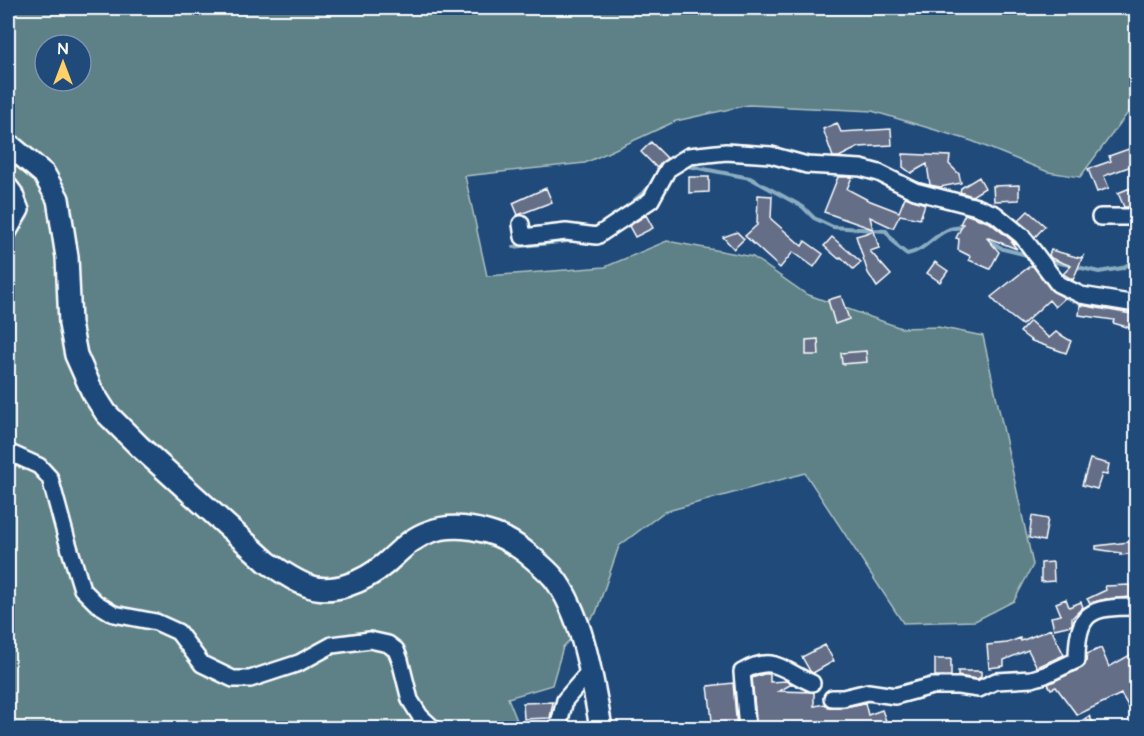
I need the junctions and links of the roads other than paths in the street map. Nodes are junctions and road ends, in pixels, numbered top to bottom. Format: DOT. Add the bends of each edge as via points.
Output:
graph roads {
  1 [pos="8,144"];
  2 [pos="8,184"];
  3 [pos="1100,217"];
  4 [pos="1137,217"];
  5 [pos="521,224"];
  6 [pos="8,233"];
  7 [pos="1137,304"];
  8 [pos="8,452"];
  9 [pos="1137,607"];
  10 [pos="587,663"];
  11 [pos="812,683"];
  12 [pos="832,698"];
  13 [pos="433,729"];
  14 [pos="558,729"];
  15 [pos="601,729"];
  16 [pos="747,729"];
  1 -- 10 [label="street" via="44,174 58,199 67,257 70,324 76,355 92,391 106,413 139,446 267,562 308,587 336,588 370,576 400,549 430,531 462,527 498,534 519,546 555,579 581,635"];
  2 -- 6 [label="street" via="21,210"];
  3 -- 4 [label="street"];
  5 -- 7 [label="street" via="523,237 566,232 597,236 651,200 668,169 689,156 726,152 771,155 807,165 861,168 915,191 995,214 1022,236 1058,284 1081,295"];
  8 -- 13 [label="street" via="39,466 50,478 82,589 96,603 114,614 156,622 178,632 202,664 233,679 250,679 299,663 332,645 370,640 388,644 400,660 410,700"];
  9 -- 12 [label="street" via="1108,607 1089,614 1082,621 1077,660 1046,675 996,681 979,689 932,686 895,696 868,692"];
  10 -- 14 [label="street" via="565,700"];
  10 -- 15 [label="street"];
  11 -- 16 [label="street" via="777,663 754,664 742,672"];
}
